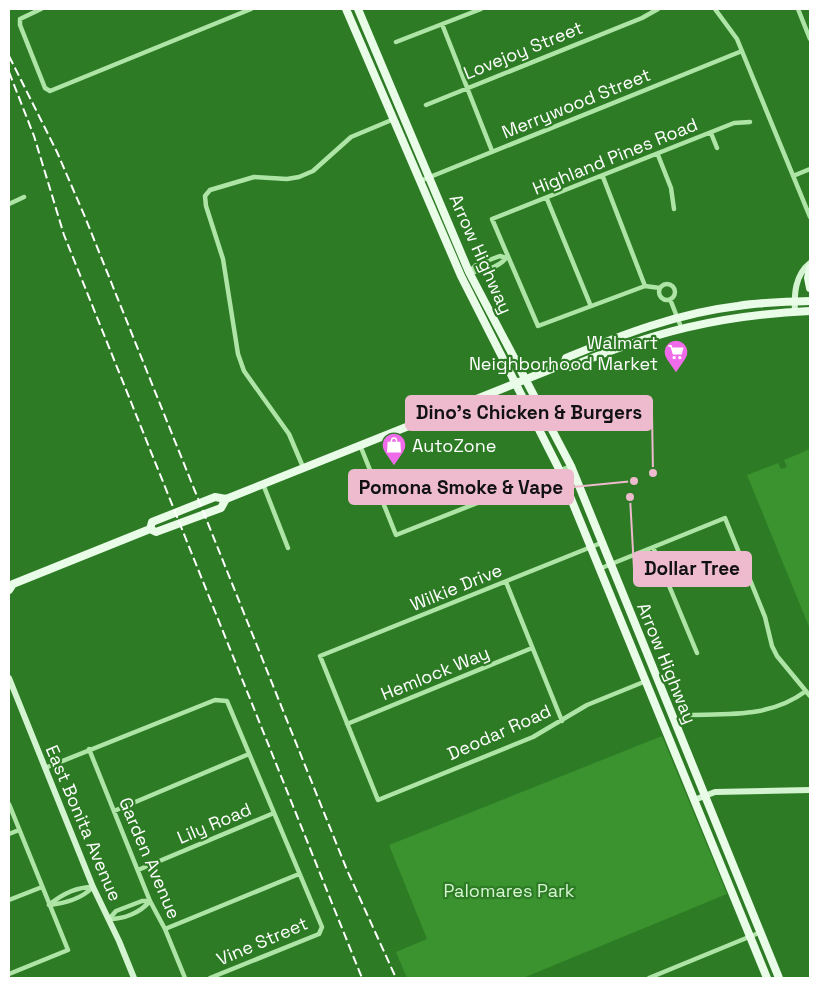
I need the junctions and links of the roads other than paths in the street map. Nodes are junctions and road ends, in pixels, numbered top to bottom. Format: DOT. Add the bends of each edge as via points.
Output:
graph roads {
  1 [pos="41,9"];
  2 [pos="251,9"];
  3 [pos="346,9"];
  4 [pos="358,9"];
  5 [pos="482,9"];
  6 [pos="658,9"];
  7 [pos="715,9"];
  8 [pos="798,9"];
  9 [pos="442,24"];
  10 [pos="810,39"];
  11 [pos="396,42"];
  12 [pos="742,51"];
  13 [pos="467,88"];
  14 [pos="426,105"];
  15 [pos="395,119"];
  16 [pos="750,122"];
  17 [pos="711,133"];
  18 [pos="717,148"];
  19 [pos="492,151"];
  20 [pos="658,155"];
  21 [pos="810,169"];
  22 [pos="793,176"];
  23 [pos="430,177"];
  24 [pos="603,177"];
  25 [pos="420,181"];
  26 [pos="24,197"];
  27 [pos="547,199"];
  28 [pos="9,204"];
  29 [pos="674,208"];
  30 [pos="810,217"];
  31 [pos="506,258"];
  32 [pos="810,263"];
  33 [pos="810,268"];
  34 [pos="469,272"];
  35 [pos="645,286"];
  36 [pos="660,288"];
  37 [pos="810,288"];
  38 [pos="670,299"];
  39 [pos="810,301"];
  40 [pos="794,302"];
  41 [pos="590,304"];
  42 [pos="810,311"];
  43 [pos="794,312"];
  44 [pos="678,318"];
  45 [pos="681,327"];
  46 [pos="564,364"];
  47 [pos="525,379"];
  48 [pos="515,383"];
  49 [pos="360,445"];
  50 [pos="571,466"];
  51 [pos="303,467"];
  52 [pos="560,470"];
  53 [pos="262,484"];
  54 [pos="601,543"];
  55 [pos="591,547"];
  56 [pos="654,547"];
  57 [pos="288,548"];
  58 [pos="610,565"];
  59 [pos="600,569"];
  60 [pos="506,582"];
  61 [pos="10,586"];
  62 [pos="532,648"];
  63 [pos="697,653"];
  64 [pos="657,676"];
  65 [pos="9,678"];
  66 [pos="646,681"];
  67 [pos="806,691"];
  68 [pos="810,696"];
  69 [pos="685,711"];
  70 [pos="562,721"];
  71 [pos="347,724"];
  72 [pos="89,749"];
  73 [pos="249,754"];
  74 [pos="45,768"];
  75 [pos="810,790"];
  76 [pos="705,795"];
  77 [pos="694,800"];
  78 [pos="9,804"];
  79 [pos="114,811"];
  80 [pos="274,813"];
  81 [pos="19,830"];
  82 [pos="9,834"];
  83 [pos="138,870"];
  84 [pos="299,874"];
  85 [pos="42,887"];
  86 [pos="93,887"];
  87 [pos="9,900"];
  88 [pos="150,901"];
  89 [pos="50,905"];
  90 [pos="109,919"];
  91 [pos="165,929"];
  92 [pos="761,932"];
  93 [pos="750,937"];
  94 [pos="9,974"];
  95 [pos="134,978"];
  96 [pos="185,978"];
  97 [pos="210,978"];
  98 [pos="649,978"];
  99 [pos="767,978"];
  100 [pos="779,978"];
  1 -- 2 [label="street" via="20,19 20,25 50,91"];
  3 -- 15 [label="main road, Arrow Highway"];
  4 -- 23 [label="main road, Arrow Highway"];
  5 -- 9 [label="street"];
  6 -- 13 [label="street, Lovejoy Street"];
  7 -- 12 [label="street" via="728,24"];
  8 -- 10 [label="street"];
  9 -- 11 [label="street"];
  9 -- 13 [label="street"];
  12 -- 19 [label="street, Merrywood Street"];
  12 -- 22 [label="street"];
  13 -- 14 [label="street, Lovejoy Street"];
  13 -- 19 [label="street"];
  15 -- 25 [label="main road, Arrow Highway"];
  15 -- 51 [label="street" via="351,136 313,171 299,177 254,177 210,190 206,196 206,206 223,260 238,354 244,371 289,434"];
  16 -- 17 [label="street, Highland Pines Road"];
  17 -- 18 [label="street"];
  17 -- 20 [label="street, Highland Pines Road"];
  19 -- 23 [label="street, Merrywood Street"];
  20 -- 24 [label="street, Highland Pines Road"];
  20 -- 29 [label="street" via="671,188"];
  21 -- 22 [label="street"];
  22 -- 30 [label="street"];
  23 -- 25 [label="street, Merrywood Street"];
  23 -- 34 [label="main road, Arrow Highway"];
  24 -- 27 [label="street, Highland Pines Road"];
  24 -- 35 [label="street"];
  25 -- 48 [label="main road, Arrow Highway" via="474,303"];
  26 -- 28 [label="street"];
  27 -- 31 [label="street, Highland Pines Road" via="492,220"];
  27 -- 41 [label="street"];
  31 -- 34 [label="street" via="500,256 476,265"];
  31 -- 41 [label="street" via="538,326"];
  32 -- 40 [label="main road" via="800,275"];
  33 -- 37 [label="main road"];
  34 -- 47 [label="main road, Arrow Highway"];
  35 -- 36 [label="street"];
  35 -- 41 [label="street"];
  36 -- 38 [label="street" via="662,297"];
  36 -- 38 [label="street" via="667,284 673,286 675,294"];
  38 -- 44 [label="street"];
  39 -- 40 [label="main road"];
  40 -- 43 [label="main road"];
  40 -- 44 [label="main road" via="737,306"];
  42 -- 43 [label="main road"];
  43 -- 45 [label="main road" via="740,316"];
  44 -- 45 [label="street"];
  44 -- 46 [label="main road" via="608,340 566,358"];
  45 -- 46 [label="main road" via="620,346 570,367"];
  46 -- 47 [label="main road"];
  47 -- 48 [label="main road"];
  47 -- 50 [label="main road, Arrow Highway"];
  48 -- 49 [label="main road"];
  48 -- 52 [label="main road, Arrow Highway"];
  49 -- 51 [label="main road"];
  49 -- 52 [label="street" via="396,535"];
  50 -- 52 [label="street"];
  50 -- 54 [label="main road, Arrow Highway"];
  51 -- 53 [label="main road"];
  52 -- 55 [label="main road, Arrow Highway"];
  53 -- 57 [label="street"];
  53 -- 61 [label="main road" via="226,498 220,508 156,532 150,530"];
  54 -- 55 [label="street, Wilkie Drive"];
  54 -- 58 [label="main road, Arrow Highway"];
  55 -- 59 [label="main road, Arrow Highway"];
  55 -- 60 [label="street, Wilkie Drive"];
  56 -- 58 [label="street"];
  56 -- 63 [label="street"];
  56 -- 67 [label="street" via="725,518 765,617 772,646"];
  58 -- 59 [label="street"];
  58 -- 64 [label="main road, Arrow Highway"];
  59 -- 66 [label="main road, Arrow Highway"];
  60 -- 62 [label="street"];
  60 -- 71 [label="street, Wilkie Drive" via="320,656"];
  62 -- 70 [label="street"];
  62 -- 71 [label="street, Hemlock Way"];
  64 -- 66 [label="main road, Deodar Road"];
  64 -- 76 [label="main road, Arrow Highway"];
  65 -- 74 [label="main road, East Bonita Avenue"];
  66 -- 70 [label="street, Deodar Road" via="587,705"];
  66 -- 77 [label="main road, Arrow Highway"];
  67 -- 68 [label="street"];
  67 -- 69 [label="street" via="782,706 760,712 690,715"];
  70 -- 71 [label="street, Deodar Road" via="534,737 378,800"];
  72 -- 73 [label="street" via="215,700 227,702"];
  72 -- 74 [label="street"];
  72 -- 79 [label="street, Garden Avenue"];
  73 -- 79 [label="street"];
  73 -- 80 [label="street"];
  74 -- 86 [label="main road, East Bonita Avenue"];
  75 -- 76 [label="main road" via="715,792"];
  76 -- 77 [label="main road"];
  76 -- 92 [label="main road, Arrow Highway"];
  77 -- 93 [label="main road, Arrow Highway"];
  78 -- 81 [label="street"];
  79 -- 83 [label="street, Garden Avenue"];
  80 -- 83 [label="street, Lily Road"];
  80 -- 84 [label="street"];
  81 -- 82 [label="street"];
  81 -- 85 [label="street"];
  83 -- 88 [label="street, Garden Avenue"];
  84 -- 91 [label="street"];
  84 -- 97 [label="street, Vine Street" via="322,927 319,934"];
  85 -- 87 [label="street"];
  85 -- 89 [label="street"];
  86 -- 89 [label="street" via="85,895"];
  86 -- 89 [label="street" via="82,887 60,896"];
  86 -- 90 [label="main road, East Bonita Avenue"];
  88 -- 90 [label="street" via="116,912"];
  88 -- 90 [label="street" via="144,908 120,919"];
  88 -- 91 [label="street, Garden Avenue"];
  89 -- 94 [label="street" via="68,950"];
  90 -- 95 [label="main road, East Bonita Avenue"];
  91 -- 96 [label="street, Garden Avenue"];
  92 -- 93 [label="street"];
  92 -- 100 [label="main road, Arrow Highway"];
  93 -- 98 [label="street"];
  93 -- 99 [label="main road, Arrow Highway"];
}
